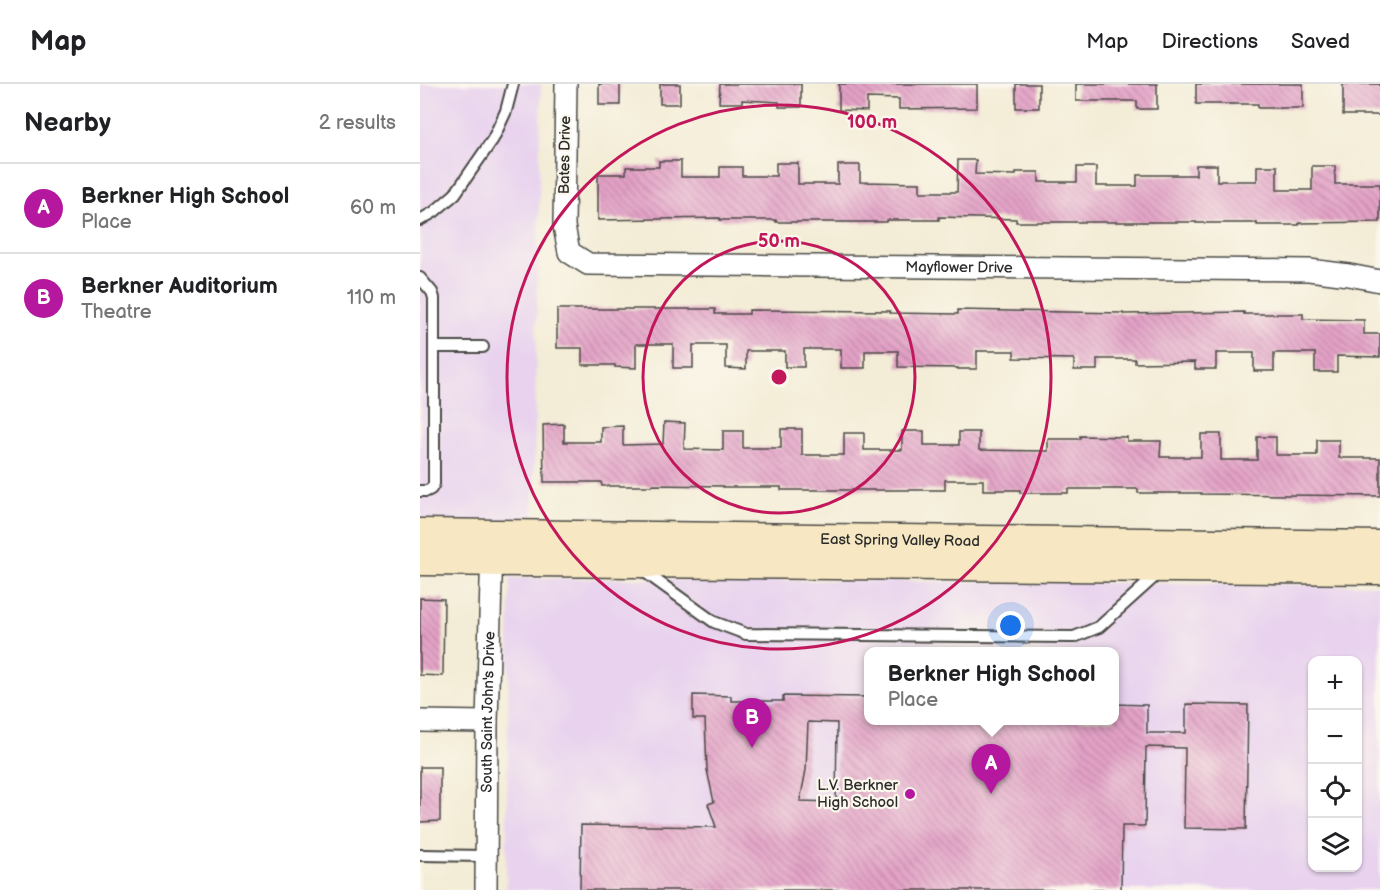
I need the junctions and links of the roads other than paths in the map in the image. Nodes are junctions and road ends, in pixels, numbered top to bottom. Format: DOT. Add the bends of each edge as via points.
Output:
graph roads {
  1 [pos="513,84"];
  2 [pos="566,84"];
  3 [pos="420,220"];
  4 [pos="564,226"];
  5 [pos="420,278"];
  6 [pos="1380,281"];
  7 [pos="434,347"];
  8 [pos="483,347"];
  9 [pos="420,491"];
  10 [pos="420,534"];
  11 [pos="1380,546"];
  12 [pos="492,548"];
  13 [pos="420,560"];
  14 [pos="632,562"];
  15 [pos="1165,567"];
  16 [pos="1380,569"];
  17 [pos="420,721"];
  18 [pos="487,722"];
  19 [pos="420,855"];
  20 [pos="486,856"];
  21 [pos="486,890"];
  1 -- 3 [label="lane" via="494,139 455,194"];
  2 -- 4 [label="street, Bates Drive"];
  4 -- 6 [label="street, Mayflower Drive" via="570,252 588,264 1310,270"];
  5 -- 7 [label="lane" via="434,298"];
  7 -- 8 [label="lane"];
  7 -- 9 [label="lane" via="434,484 427,491"];
  10 -- 12 [label="street, East Spring Valley Road"];
  11 -- 12 [label="street, East Spring Valley Road"];
  12 -- 13 [label="street, East Spring Valley Road"];
  12 -- 14 [label="street, East Spring Valley Road"];
  12 -- 18 [label="street, South Saint John's Drive"];
  14 -- 15 [label="street, East Spring Valley Road"];
  14 -- 15 [label="lane" via="714,622 746,634 1062,637 1074,637 1099,627"];
  15 -- 16 [label="street, East Spring Valley Road"];
  17 -- 18 [label="street"];
  18 -- 20 [label="street, South Saint John's Drive"];
  19 -- 20 [label="lane"];
  20 -- 21 [label="street, South Saint John's Drive"];
}
